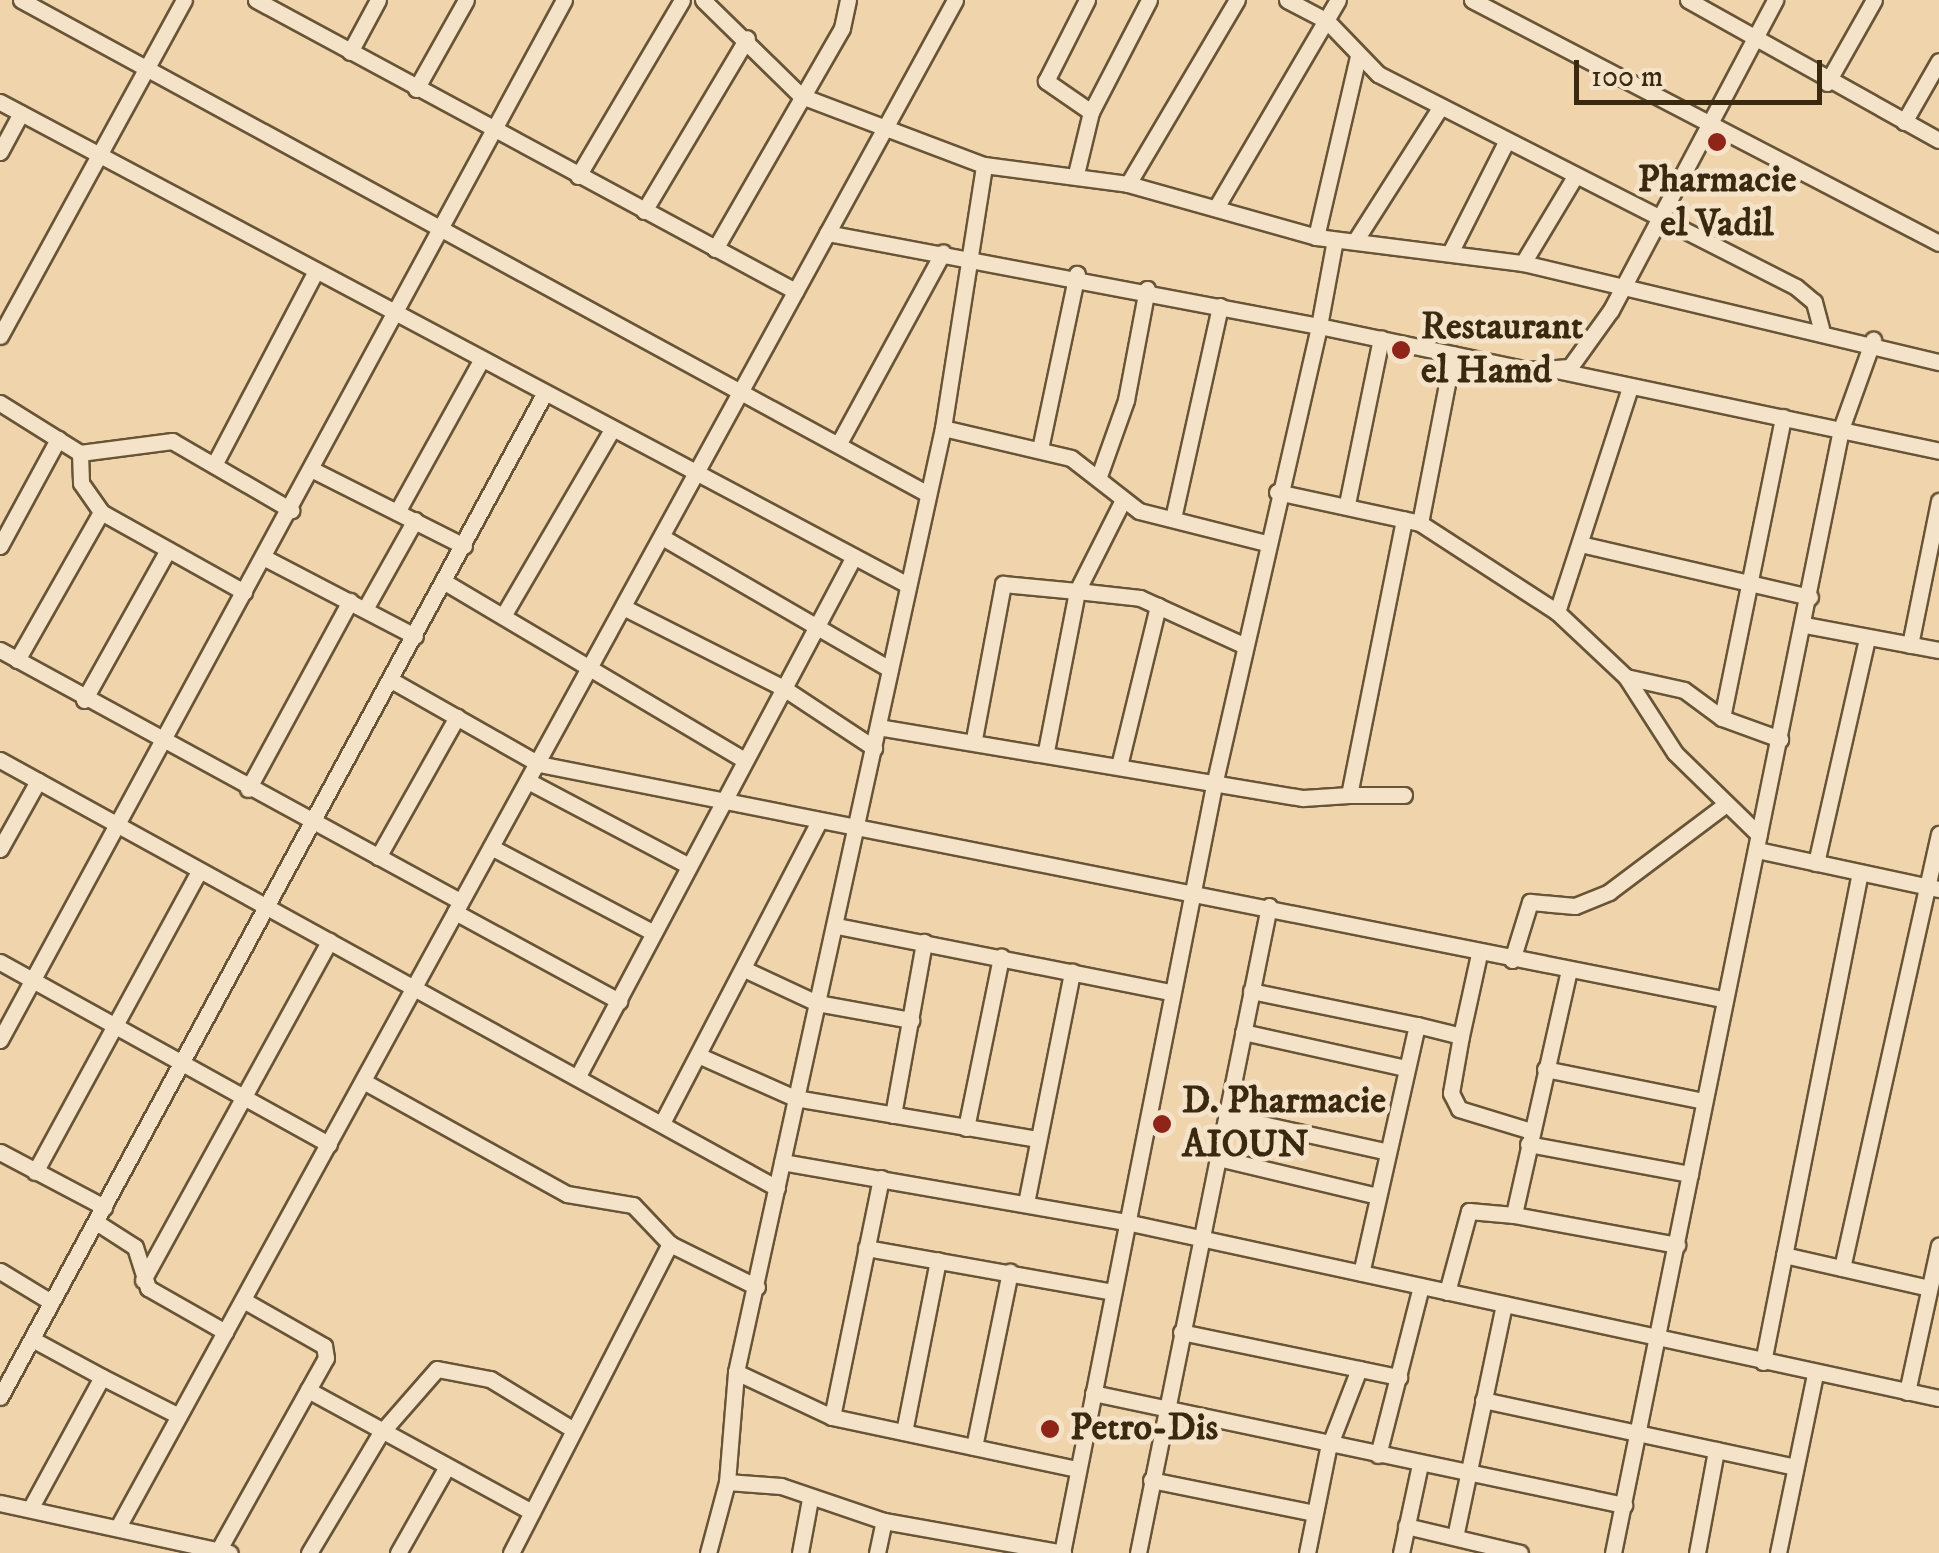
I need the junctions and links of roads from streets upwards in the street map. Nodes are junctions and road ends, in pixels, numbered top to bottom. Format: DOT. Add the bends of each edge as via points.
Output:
graph roads {
  1 [pos="21,0"];
  2 [pos="184,0"];
  3 [pos="256,0"];
  4 [pos="296,0"];
  5 [pos="378,0"];
  6 [pos="466,0"];
  7 [pos="564,0"];
  8 [pos="682,0"];
  9 [pos="703,0"];
  10 [pos="848,0"];
  11 [pos="956,0"];
  12 [pos="1087,0"];
  13 [pos="1149,0"];
  14 [pos="1237,0"];
  15 [pos="1287,0"];
  16 [pos="1338,0"];
  17 [pos="1472,0"];
  18 [pos="1688,0"];
  19 [pos="1775,0"];
  20 [pos="1874,0"];
  21 [pos="288,17"];
  22 [pos="1327,20"];
  23 [pos="747,38"];
  24 [pos="1754,38"];
  25 [pos="350,52"];
  26 [pos="1358,57"];
  27 [pos="1939,61"];
  28 [pos="147,67"];
  29 [pos="1827,82"];
  30 [pos="416,89"];
  31 [pos="802,96"];
  32 [pos="0,102"];
  33 [pos="1441,106"];
  34 [pos="1091,112"];
  35 [pos="21,113"];
  36 [pos="1904,122"];
  37 [pos="1709,127"];
  38 [pos="496,132"];
  39 [pos="884,133"];
  40 [pos="1939,140"];
  41 [pos="1505,144"];
  42 [pos="0,152"];
  43 [pos="96,153"];
  44 [pos="984,165"];
  45 [pos="1076,174"];
  46 [pos="578,176"];
  47 [pos="1574,178"];
  48 [pos="1128,184"];
  49 [pos="1217,206"];
  50 [pos="644,211"];
  51 [pos="1664,216"];
  52 [pos="445,225"];
  53 [pos="828,232"];
  54 [pos="1316,237"];
  55 [pos="1357,238"];
  56 [pos="1335,240"];
  57 [pos="1939,243"];
  58 [pos="714,248"];
  59 [pos="1452,249"];
  60 [pos="943,252"];
  61 [pos="976,258"];
  62 [pos="1523,263"];
  63 [pos="315,273"];
  64 [pos="1078,274"];
  65 [pos="1624,287"];
  66 [pos="1147,289"];
  67 [pos="795,292"];
  68 [pos="1220,306"];
  69 [pos="396,317"];
  70 [pos="1319,326"];
  71 [pos="1821,328"];
  72 [pos="0,336"];
  73 [pos="1381,338"];
  74 [pos="1873,340"];
  75 [pos="1452,354"];
  76 [pos="1939,362"];
  77 [pos="478,364"];
  78 [pos="1555,370"];
  79 [pos="1630,387"];
  80 [pos="742,390"];
  81 [pos="544,396"];
  82 [pos="0,403"];
  83 [pos="1783,417"];
  84 [pos="943,428"];
  85 [pos="1841,429"];
  86 [pos="610,433"];
  87 [pos="58,439"];
  88 [pos="839,444"];
  89 [pos="1040,449"];
  90 [pos="1939,451"];
  91 [pos="80,453"];
  92 [pos="214,465"];
  93 [pos="313,470"];
  94 [pos="694,476"];
  95 [pos="1099,476"];
  96 [pos="1277,492"];
  97 [pos="928,494"];
  98 [pos="1124,500"];
  99 [pos="1939,501"];
  100 [pos="1347,504"];
  101 [pos="291,510"];
  102 [pos="101,512"];
  103 [pos="397,512"];
  104 [pos="1174,514"];
  105 [pos="415,520"];
  106 [pos="1412,521"];
  107 [pos="662,537"];
  108 [pos="1935,538"];
  109 [pos="1266,543"];
  110 [pos="1580,544"];
  111 [pos="0,546"];
  112 [pos="464,546"];
  113 [pos="168,550"];
  114 [pos="264,558"];
  115 [pos="852,560"];
  116 [pos="443,582"];
  117 [pos="908,585"];
  118 [pos="1753,585"];
  119 [pos="1077,590"];
  120 [pos="244,592"];
  121 [pos="1810,597"];
  122 [pos="357,605"];
  123 [pos="1158,606"];
  124 [pos="623,607"];
  125 [pos="1557,612"];
  126 [pos="503,616"];
  127 [pos="819,624"];
  128 [pos="1805,626"];
  129 [pos="416,636"];
  130 [pos="1867,639"];
  131 [pos="1910,645"];
  132 [pos="1243,646"];
  133 [pos="0,650"];
  134 [pos="1939,650"];
  135 [pos="17,660"];
  136 [pos="890,669"];
  137 [pos="586,674"];
  138 [pos="1626,677"];
  139 [pos="391,680"];
  140 [pos="785,689"];
  141 [pos="84,700"];
  142 [pos="457,717"];
  143 [pos="1722,718"];
  144 [pos="878,726"];
  145 [pos="974,739"];
  146 [pos="1780,739"];
  147 [pos="162,745"];
  148 [pos="874,748"];
  149 [pos="1046,751"];
  150 [pos="0,760"];
  151 [pos="744,760"];
  152 [pos="539,764"];
  153 [pos="1120,766"];
  154 [pos="38,781"];
  155 [pos="528,782"];
  156 [pos="1214,785"];
  157 [pos="248,789"];
  158 [pos="1349,795"];
  159 [pos="1404,795"];
  160 [pos="721,802"];
  161 [pos="1726,804"];
  162 [pos="862,821"];
  163 [pos="819,822"];
  164 [pos="312,824"];
  165 [pos="119,828"];
  166 [pos="1939,834"];
  167 [pos="1758,842"];
  168 [pos="491,846"];
  169 [pos="0,849"];
  170 [pos="378,858"];
  171 [pos="1816,863"];
  172 [pos="689,866"];
  173 [pos="199,870"];
  174 [pos="1860,873"];
  175 [pos="1933,888"];
  176 [pos="1192,890"];
  177 [pos="1268,906"];
  178 [pos="267,907"];
  179 [pos="458,907"];
  180 [pos="836,926"];
  181 [pos="654,933"];
  182 [pos="328,941"];
  183 [pos="924,942"];
  184 [pos="1479,954"];
  185 [pos="1001,958"];
  186 [pos="1512,960"];
  187 [pos="0,962"];
  188 [pos="744,970"];
  189 [pos="1568,970"];
  190 [pos="1072,972"];
  191 [pos="33,981"];
  192 [pos="415,989"];
  193 [pos="1251,990"];
  194 [pos="1171,992"];
  195 [pos="1723,999"];
  196 [pos="619,1000"];
  197 [pos="817,1003"];
  198 [pos="911,1020"];
  199 [pos="1416,1025"];
  200 [pos="114,1028"];
  201 [pos="1242,1032"];
  202 [pos="1461,1036"];
  203 [pos="0,1040"];
  204 [pos="700,1056"];
  205 [pos="180,1063"];
  206 [pos="1406,1068"];
  207 [pos="1546,1068"];
  208 [pos="578,1076"];
  209 [pos="363,1081"];
  210 [pos="795,1098"];
  211 [pos="247,1099"];
  212 [pos="1704,1102"];
  213 [pos="893,1115"];
  214 [pos="1226,1116"];
  215 [pos="662,1123"];
  216 [pos="966,1128"];
  217 [pos="1530,1137"];
  218 [pos="1037,1139"];
  219 [pos="329,1144"];
  220 [pos="0,1152"];
  221 [pos="1388,1152"];
  222 [pos="1218,1158"];
  223 [pos="782,1162"];
  224 [pos="35,1172"];
  225 [pos="1690,1174"];
  226 [pos="881,1178"];
  227 [pos="777,1188"];
  228 [pos="1378,1196"];
  229 [pos="1026,1203"];
  230 [pos="104,1207"];
  231 [pos="1514,1215"];
  232 [pos="96,1222"];
  233 [pos="1126,1222"];
  234 [pos="1202,1238"];
  235 [pos="670,1244"];
  236 [pos="1677,1245"];
  237 [pos="866,1248"];
  238 [pos="1939,1248"];
  239 [pos="1784,1255"];
  240 [pos="938,1260"];
  241 [pos="1842,1268"];
  242 [pos="0,1271"];
  243 [pos="1010,1272"];
  244 [pos="1361,1273"];
  245 [pos="144,1280"];
  246 [pos="1420,1286"];
  247 [pos="757,1287"];
  248 [pos="1929,1288"];
  249 [pos="1112,1292"];
  250 [pos="1447,1292"];
  251 [pos="242,1300"];
  252 [pos="51,1302"];
  253 [pos="1504,1304"];
  254 [pos="225,1332"];
  255 [pos="1181,1332"];
  256 [pos="1659,1338"];
  257 [pos="32,1339"];
  258 [pos="1763,1362"];
  259 [pos="1358,1369"];
  260 [pos="736,1372"];
  261 [pos="1815,1374"];
  262 [pos="102,1377"];
  263 [pos="1399,1378"];
  264 [pos="308,1390"];
  265 [pos="1907,1392"];
  266 [pos="1093,1393"];
  267 [pos="0,1397"];
  268 [pos="1939,1398"];
  269 [pos="1483,1400"];
  270 [pos="1162,1406"];
  271 [pos="179,1416"];
  272 [pos="832,1416"];
  273 [pos="569,1428"];
  274 [pos="904,1432"];
  275 [pos="1638,1433"];
  276 [pos="380,1434"];
  277 [pos="974,1447"];
  278 [pos="1328,1448"];
  279 [pos="1716,1450"];
  280 [pos="1378,1455"];
  281 [pos="1420,1464"];
  282 [pos="1795,1467"];
  283 [pos="446,1468"];
  284 [pos="1077,1469"];
  285 [pos="1469,1474"];
  286 [pos="1152,1480"];
  287 [pos="727,1482"];
  288 [pos="810,1499"];
  289 [pos="0,1503"];
  290 [pos="1624,1505"];
  291 [pos="30,1509"];
  292 [pos="532,1512"];
  293 [pos="1314,1513"];
  294 [pos="884,1521"];
  295 [pos="1406,1526"];
  296 [pos="118,1527"];
  297 [pos="966,1536"];
  298 [pos="1455,1538"];
  299 [pos="224,1552"];
  300 [pos="309,1553"];
  301 [pos="398,1553"];
  302 [pos="511,1553"];
  303 [pos="708,1553"];
  304 [pos="800,1553"];
  305 [pos="877,1553"];
  306 [pos="962,1553"];
  307 [pos="1062,1553"];
  308 [pos="1138,1553"];
  309 [pos="1307,1553"];
  310 [pos="1401,1553"];
  311 [pos="1520,1553"];
  312 [pos="1614,1553"];
  313 [pos="1696,1553"];
  314 [pos="1778,1553"];
  1 -- 28 [label="street"];
  2 -- 28 [label="street"];
  3 -- 21 [label="street"];
  4 -- 21 [label="street"];
  5 -- 25 [label="street"];
  6 -- 30 [label="street"];
  7 -- 38 [label="street"];
  8 -- 46 [label="street"];
  9 -- 23 [label="street"];
  10 -- 31 [label="street"];
  11 -- 39 [label="street"];
  12 -- 34 [label="street" via="1046,81"];
  13 -- 34 [label="street"];
  14 -- 48 [label="street"];
  15 -- 22 [label="street"];
  16 -- 22 [label="street"];
  17 -- 37 [label="street"];
  18 -- 24 [label="street"];
  19 -- 24 [label="street"];
  20 -- 29 [label="street"];
  21 -- 25 [label="street"];
  22 -- 26 [label="street"];
  22 -- 49 [label="street"];
  23 -- 31 [label="street"];
  23 -- 50 [label="street"];
  24 -- 29 [label="street"];
  24 -- 37 [label="street"];
  25 -- 30 [label="street"];
  26 -- 33 [label="street"];
  26 -- 54 [label="street"];
  27 -- 36 [label="street"];
  28 -- 43 [label="street"];
  28 -- 52 [label="street"];
  29 -- 36 [label="street"];
  30 -- 38 [label="street"];
  31 -- 39 [label="street"];
  31 -- 58 [label="street"];
  32 -- 35 [label="street"];
  33 -- 41 [label="street"];
  33 -- 55 [label="street"];
  34 -- 45 [label="street"];
  35 -- 42 [label="street"];
  35 -- 43 [label="street"];
  36 -- 40 [label="street"];
  37 -- 51 [label="street"];
  37 -- 57 [label="street"];
  38 -- 46 [label="street"];
  38 -- 52 [label="street"];
  39 -- 44 [label="street"];
  39 -- 53 [label="street"];
  41 -- 47 [label="street"];
  41 -- 59 [label="street"];
  43 -- 63 [label="street"];
  43 -- 72 [label="street"];
  44 -- 45 [label="street"];
  44 -- 61 [label="street"];
  45 -- 48 [label="street"];
  46 -- 50 [label="street"];
  47 -- 51 [label="street"];
  47 -- 62 [label="street"];
  48 -- 49 [label="street"];
  49 -- 54 [label="street"];
  50 -- 58 [label="street"];
  51 -- 65 [label="street"];
  51 -- 71 [label="street" via="1796,287 1814,302"];
  52 -- 69 [label="street"];
  52 -- 80 [label="street"];
  53 -- 60 [label="street"];
  53 -- 67 [label="street"];
  54 -- 56 [label="street"];
  55 -- 56 [label="street"];
  55 -- 59 [label="street"];
  56 -- 70 [label="street"];
  58 -- 67 [label="street"];
  59 -- 62 [label="street"];
  60 -- 61 [label="street"];
  60 -- 88 [label="street"];
  61 -- 64 [label="street"];
  61 -- 84 [label="street"];
  62 -- 65 [label="street"];
  63 -- 69 [label="street"];
  63 -- 92 [label="street"];
  64 -- 66 [label="street"];
  64 -- 89 [label="street"];
  65 -- 71 [label="street"];
  65 -- 78 [label="street" via="1583,354"];
  66 -- 68 [label="street"];
  66 -- 95 [label="street" via="1126,400"];
  67 -- 80 [label="street"];
  68 -- 70 [label="street"];
  68 -- 104 [label="street"];
  69 -- 77 [label="street"];
  69 -- 93 [label="street"];
  70 -- 73 [label="street"];
  70 -- 96 [label="street"];
  71 -- 74 [label="street"];
  73 -- 75 [label="street"];
  73 -- 100 [label="street"];
  74 -- 76 [label="street"];
  74 -- 85 [label="street"];
  75 -- 78 [label="street"];
  75 -- 106 [label="street"];
  77 -- 81 [label="street"];
  77 -- 103 [label="street"];
  78 -- 79 [label="street"];
  79 -- 83 [label="street"];
  79 -- 110 [label="street"];
  80 -- 88 [label="street"];
  80 -- 94 [label="street"];
  81 -- 86 [label="street"];
  81 -- 112 [label="street"];
  82 -- 87 [label="street"];
  83 -- 85 [label="street"];
  83 -- 118 [label="street"];
  84 -- 89 [label="street"];
  84 -- 97 [label="street"];
  85 -- 90 [label="street"];
  85 -- 121 [label="street"];
  86 -- 94 [label="street"];
  86 -- 126 [label="street"];
  87 -- 91 [label="street"];
  87 -- 111 [label="street"];
  88 -- 97 [label="street"];
  89 -- 95 [label="street"];
  91 -- 92 [label="street" via="160,438"];
  91 -- 102 [label="street" via="82,482"];
  92 -- 101 [label="street"];
  93 -- 101 [label="street"];
  93 -- 103 [label="street"];
  94 -- 107 [label="street"];
  94 -- 115 [label="street"];
  95 -- 98 [label="street"];
  96 -- 100 [label="street"];
  96 -- 109 [label="street"];
  97 -- 117 [label="street"];
  98 -- 104 [label="street"];
  98 -- 119 [label="street"];
  99 -- 108 [label="street"];
  100 -- 106 [label="street"];
  101 -- 114 [label="street"];
  102 -- 113 [label="street"];
  102 -- 135 [label="street"];
  103 -- 105 [label="street"];
  104 -- 109 [label="street"];
  105 -- 112 [label="street"];
  105 -- 122 [label="street"];
  106 -- 125 [label="street"];
  106 -- 158 [label="street"];
  107 -- 124 [label="street"];
  107 -- 127 [label="street"];
  108 -- 131 [label="street"];
  109 -- 132 [label="street"];
  110 -- 118 [label="street"];
  110 -- 125 [label="street"];
  112 -- 116 [label="street"];
  113 -- 120 [label="street"];
  113 -- 141 [label="street"];
  114 -- 120 [label="street"];
  114 -- 122 [label="street"];
  115 -- 117 [label="street"];
  115 -- 127 [label="street"];
  116 -- 126 [label="street"];
  116 -- 129 [label="street"];
  117 -- 136 [label="street"];
  118 -- 121 [label="street"];
  118 -- 143 [label="street"];
  119 -- 123 [label="street"];
  119 -- 145 [label="street" via="1003,584"];
  119 -- 149 [label="street"];
  120 -- 147 [label="street"];
  121 -- 128 [label="street"];
  122 -- 129 [label="street"];
  122 -- 157 [label="street"];
  123 -- 132 [label="street"];
  123 -- 153 [label="street"];
  124 -- 137 [label="street"];
  124 -- 140 [label="street"];
  125 -- 138 [label="street"];
  126 -- 137 [label="street"];
  127 -- 136 [label="street"];
  127 -- 140 [label="street"];
  128 -- 130 [label="street"];
  128 -- 146 [label="street"];
  129 -- 139 [label="street"];
  130 -- 131 [label="street"];
  130 -- 171 [label="street"];
  131 -- 134 [label="street"];
  132 -- 156 [label="street"];
  133 -- 135 [label="street"];
  135 -- 141 [label="street"];
  136 -- 144 [label="street"];
  137 -- 151 [label="street"];
  137 -- 152 [label="street"];
  138 -- 143 [label="street" via="1684,690"];
  138 -- 161 [label="street" via="1658,733"];
  139 -- 142 [label="street"];
  139 -- 164 [label="street"];
  140 -- 148 [label="street"];
  140 -- 151 [label="street"];
  141 -- 147 [label="street"];
  142 -- 152 [label="street"];
  142 -- 170 [label="street"];
  143 -- 146 [label="street"];
  144 -- 145 [label="street"];
  144 -- 148 [label="street"];
  145 -- 149 [label="street"];
  146 -- 167 [label="street"];
  147 -- 157 [label="street"];
  147 -- 165 [label="street"];
  148 -- 162 [label="street"];
  149 -- 153 [label="street"];
  150 -- 154 [label="street"];
  151 -- 160 [label="street"];
  152 -- 155 [label="street"];
  152 -- 160 [label="street"];
  153 -- 156 [label="street"];
  154 -- 165 [label="street"];
  154 -- 169 [label="street"];
  155 -- 168 [label="street"];
  155 -- 172 [label="street"];
  156 -- 158 [label="street"];
  156 -- 176 [label="street"];
  157 -- 164 [label="street"];
  158 -- 159 [label="street"];
  160 -- 163 [label="street"];
  160 -- 172 [label="street"];
  161 -- 167 [label="street"];
  161 -- 186 [label="street" via="1609,892 1575,906 1530,902"];
  162 -- 163 [label="street"];
  162 -- 176 [label="street"];
  162 -- 180 [label="street"];
  163 -- 188 [label="street"];
  164 -- 170 [label="street"];
  164 -- 178 [label="street"];
  165 -- 173 [label="street"];
  165 -- 191 [label="street"];
  166 -- 175 [label="street"];
  167 -- 171 [label="street"];
  167 -- 195 [label="street"];
  168 -- 179 [label="street"];
  168 -- 181 [label="street"];
  170 -- 179 [label="street"];
  171 -- 174 [label="street"];
  172 -- 181 [label="street"];
  173 -- 178 [label="street"];
  173 -- 200 [label="street"];
  174 -- 175 [label="street"];
  174 -- 239 [label="street"];
  175 -- 241 [label="street"];
  176 -- 177 [label="street"];
  176 -- 194 [label="street"];
  177 -- 184 [label="street"];
  177 -- 193 [label="street"];
  178 -- 182 [label="street"];
  178 -- 205 [label="street"];
  179 -- 192 [label="street"];
  179 -- 196 [label="street"];
  180 -- 183 [label="street"];
  180 -- 197 [label="street"];
  181 -- 196 [label="street"];
  182 -- 192 [label="street"];
  182 -- 211 [label="street"];
  183 -- 185 [label="street"];
  183 -- 198 [label="street"];
  184 -- 186 [label="street"];
  184 -- 202 [label="street"];
  185 -- 190 [label="street"];
  185 -- 216 [label="street"];
  186 -- 189 [label="street"];
  187 -- 191 [label="street"];
  188 -- 197 [label="street"];
  188 -- 204 [label="street"];
  189 -- 195 [label="street"];
  189 -- 207 [label="street"];
  190 -- 194 [label="street"];
  190 -- 218 [label="street"];
  191 -- 200 [label="street"];
  191 -- 203 [label="street"];
  192 -- 208 [label="street"];
  192 -- 209 [label="street"];
  193 -- 199 [label="street"];
  193 -- 201 [label="street"];
  194 -- 233 [label="street"];
  195 -- 212 [label="street"];
  196 -- 208 [label="street"];
  197 -- 198 [label="street"];
  197 -- 210 [label="street"];
  198 -- 213 [label="street"];
  199 -- 202 [label="street"];
  199 -- 206 [label="street"];
  200 -- 205 [label="street"];
  200 -- 224 [label="street"];
  201 -- 206 [label="street"];
  201 -- 214 [label="street"];
  202 -- 217 [label="street" via="1451,1093 1459,1109"];
  204 -- 210 [label="street"];
  204 -- 215 [label="street"];
  205 -- 211 [label="street"];
  205 -- 230 [label="street"];
  206 -- 221 [label="street"];
  207 -- 212 [label="street"];
  207 -- 217 [label="street"];
  208 -- 215 [label="street"];
  209 -- 219 [label="street"];
  209 -- 235 [label="street" via="567,1194 634,1205"];
  210 -- 213 [label="street"];
  210 -- 223 [label="street"];
  211 -- 219 [label="street"];
  211 -- 245 [label="street"];
  212 -- 225 [label="street"];
  213 -- 216 [label="street"];
  214 -- 221 [label="street"];
  214 -- 222 [label="street"];
  215 -- 227 [label="street"];
  216 -- 218 [label="street"];
  217 -- 225 [label="street"];
  217 -- 231 [label="street"];
  218 -- 229 [label="street"];
  219 -- 251 [label="street"];
  220 -- 224 [label="street"];
  221 -- 228 [label="street"];
  222 -- 228 [label="street"];
  222 -- 234 [label="street"];
  223 -- 226 [label="street"];
  223 -- 227 [label="street"];
  224 -- 230 [label="street"];
  225 -- 236 [label="street"];
  226 -- 229 [label="street"];
  226 -- 237 [label="street"];
  227 -- 247 [label="street"];
  228 -- 244 [label="street"];
  229 -- 233 [label="street"];
  230 -- 232 [label="street"];
  231 -- 236 [label="street"];
  231 -- 250 [label="street" via="1469,1211"];
  232 -- 245 [label="street" via="135,1247"];
  232 -- 252 [label="street"];
  233 -- 234 [label="street"];
  233 -- 249 [label="street"];
  234 -- 244 [label="street"];
  234 -- 255 [label="street"];
  235 -- 247 [label="street"];
  235 -- 273 [label="street"];
  236 -- 256 [label="street"];
  237 -- 240 [label="street"];
  237 -- 272 [label="street"];
  238 -- 248 [label="street"];
  239 -- 241 [label="street"];
  239 -- 258 [label="street"];
  240 -- 243 [label="street"];
  240 -- 274 [label="street"];
  241 -- 248 [label="street"];
  242 -- 252 [label="street"];
  243 -- 249 [label="street"];
  243 -- 277 [label="street"];
  244 -- 246 [label="street"];
  245 -- 254 [label="street"];
  246 -- 250 [label="street"];
  246 -- 263 [label="street"];
  247 -- 260 [label="street"];
  248 -- 265 [label="street"];
  249 -- 266 [label="street"];
  250 -- 253 [label="street"];
  251 -- 254 [label="street"];
  251 -- 264 [label="street" via="324,1346"];
  252 -- 257 [label="street"];
  253 -- 256 [label="street"];
  253 -- 269 [label="street"];
  254 -- 271 [label="street"];
  255 -- 259 [label="street"];
  255 -- 270 [label="street"];
  256 -- 258 [label="street"];
  256 -- 275 [label="street"];
  257 -- 262 [label="street"];
  257 -- 267 [label="street"];
  258 -- 261 [label="street"];
  259 -- 263 [label="street"];
  259 -- 278 [label="street"];
  260 -- 272 [label="street"];
  260 -- 287 [label="street"];
  261 -- 265 [label="street"];
  261 -- 282 [label="street"];
  262 -- 271 [label="street"];
  262 -- 291 [label="street"];
  263 -- 280 [label="street"];
  264 -- 276 [label="street"];
  264 -- 299 [label="street"];
  265 -- 268 [label="street"];
  266 -- 270 [label="street"];
  266 -- 284 [label="street"];
  269 -- 275 [label="street"];
  269 -- 285 [label="street"];
  270 -- 278 [label="street"];
  270 -- 286 [label="street"];
  271 -- 296 [label="street"];
  272 -- 274 [label="street"];
  273 -- 276 [label="street" via="490,1379 446,1366"];
  273 -- 292 [label="street"];
  274 -- 277 [label="street"];
  275 -- 279 [label="street"];
  275 -- 290 [label="street"];
  276 -- 283 [label="street"];
  276 -- 300 [label="street"];
  277 -- 284 [label="street"];
  278 -- 280 [label="street"];
  278 -- 293 [label="street"];
  279 -- 282 [label="street"];
  279 -- 313 [label="street"];
  280 -- 281 [label="street"];
  281 -- 285 [label="street"];
  281 -- 295 [label="street"];
  282 -- 314 [label="street"];
  283 -- 292 [label="street"];
  283 -- 301 [label="street"];
  284 -- 307 [label="street"];
  285 -- 290 [label="street"];
  285 -- 298 [label="street"];
  286 -- 293 [label="street"];
  286 -- 308 [label="street"];
  287 -- 288 [label="street"];
  287 -- 303 [label="street"];
  288 -- 294 [label="street"];
  288 -- 304 [label="street"];
  289 -- 291 [label="street"];
  290 -- 312 [label="street"];
  291 -- 296 [label="street"];
  292 -- 302 [label="street"];
  293 -- 309 [label="street"];
  294 -- 297 [label="street"];
  294 -- 305 [label="street"];
  295 -- 298 [label="street"];
  295 -- 310 [label="street"];
  296 -- 299 [label="street"];
  297 -- 306 [label="street"];
  297 -- 307 [label="street"];
  298 -- 311 [label="street"];
}
